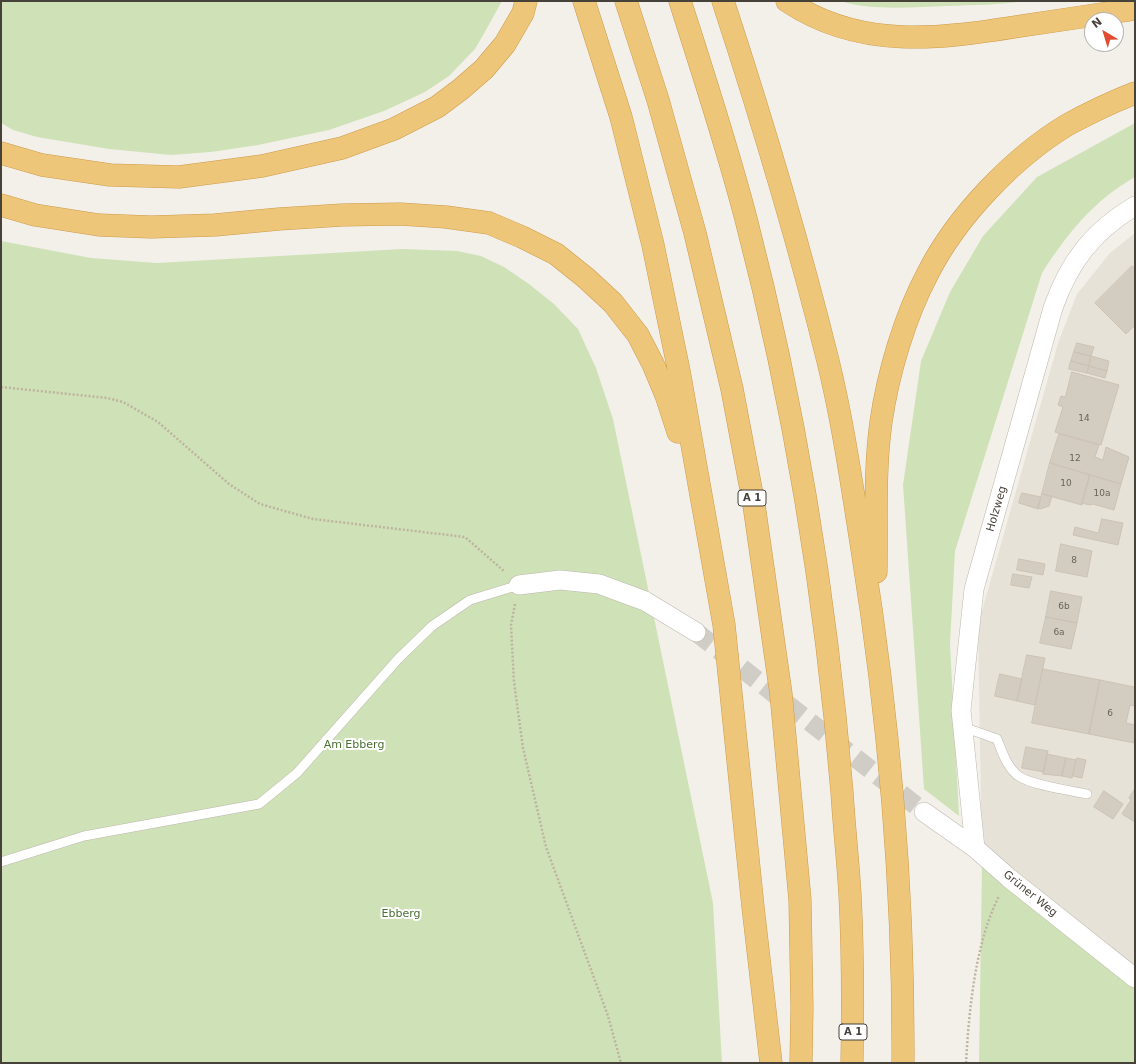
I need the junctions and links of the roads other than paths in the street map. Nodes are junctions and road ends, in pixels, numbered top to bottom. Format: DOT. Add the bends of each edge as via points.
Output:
graph roads {
  1 [pos="526,1"];
  2 [pos="584,1"];
  3 [pos="626,1"];
  4 [pos="680,1"];
  5 [pos="723,1"];
  6 [pos="787,1"];
  7 [pos="1135,9"];
  8 [pos="1135,93"];
  9 [pos="1,153"];
  10 [pos="1,205"];
  11 [pos="1135,206"];
  12 [pos="706,519"];
  13 [pos="519,585"];
  14 [pos="874,628"];
  15 [pos="696,632"];
  16 [pos="963,727"];
  17 [pos="1087,794"];
  18 [pos="924,812"];
  19 [pos="975,848"];
  20 [pos="1,862"];
  21 [pos="1135,978"];
  22 [pos="771,1063"];
  23 [pos="801,1063"];
  24 [pos="852,1063"];
  25 [pos="903,1063"];
  1 -- 9 [label="highway" via="523,13 505,44 484,69 461,89 437,107 394,129 342,148 262,166 179,177 110,175 42,165"];
  2 -- 12 [label="highway" via="620,117 653,245"];
  3 -- 23 [label="highway, A 1" via="658,100 695,233 732,389 754,505 781,694 800,900"];
  4 -- 24 [label="highway, A 1" via="746,219 783,375 819,575 836,720 850,895"];
  5 -- 14 [label="highway" via="787,206 828,363 850,472"];
  6 -- 7 [label="highway" via="823,21 850,31 920,38 967,34"];
  8 -- 14 [label="highway" via="1067,126 1038,145 1011,168 967,214 928,272 911,310 900,345 882,421 877,468"];
  10 -- 12 [label="highway" via="35,215 99,225 151,227 215,225 342,215 400,214 489,223 522,237 556,254 586,278 613,303 638,335 666,395"];
  11 -- 16 [label="street, Holzweg" via="1118,216 1085,248 1061,285 1053,308 974,589 961,710"];
  12 -- 22 [label="highway" via="724,626"];
  13 -- 15 [label="street" via="560,580 598,584 645,601"];
  13 -- 20 [label="lane" via="470,600 432,626 398,660 297,773 259,804 84,836"];
  14 -- 25 [label="highway" via="896,843 903,994"];
  16 -- 17 [label="lane" via="997,739 1017,776 1030,782"];
  16 -- 19 [label="street, Holzweg"];
  18 -- 19 [label="street, Grüner Weg"];
  19 -- 21 [label="street, Grüner Weg"];
}
